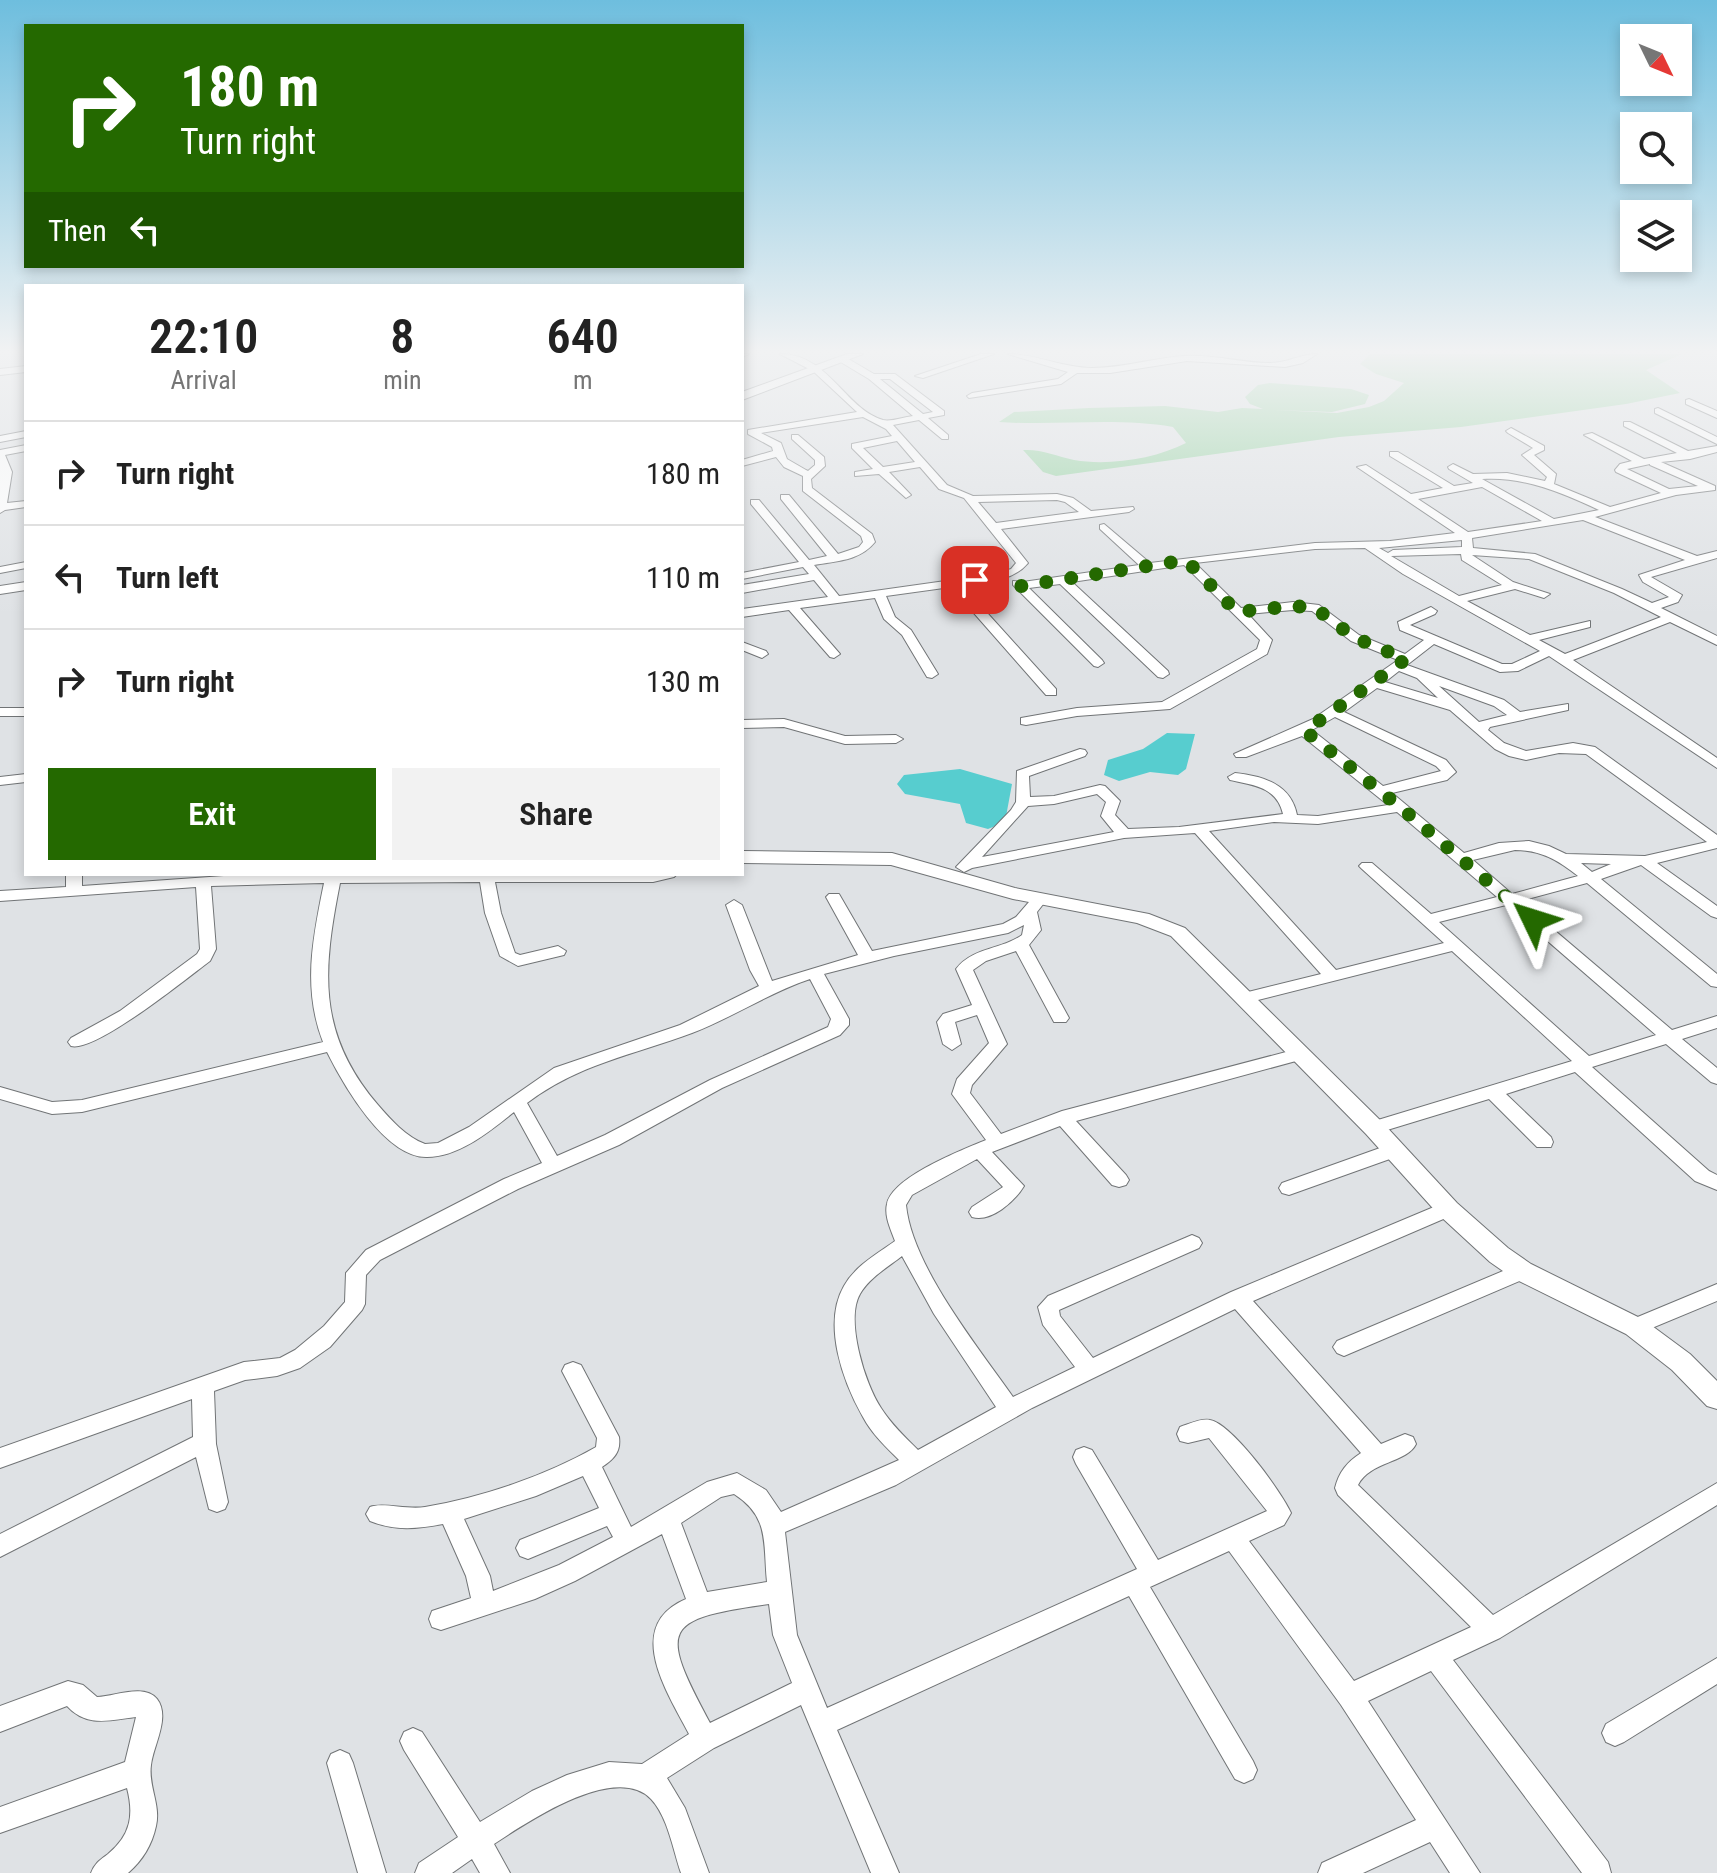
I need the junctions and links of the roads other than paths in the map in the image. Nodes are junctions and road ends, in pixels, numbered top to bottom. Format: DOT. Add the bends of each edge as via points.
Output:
graph roads {
  1 [pos="772,441"];
  2 [pos="800,441"];
  3 [pos="851,441"];
  4 [pos="881,441"];
  5 [pos="902,441"];
  6 [pos="1529,441"];
  7 [pos="1602,441"];
  8 [pos="1661,441"];
  9 [pos="856,446"];
  10 [pos="24,448"];
  11 [pos="1717,449"];
  12 [pos="0,453"];
  13 [pos="778,453"];
  14 [pos="1394,454"];
  15 [pos="1690,456"];
  16 [pos="744,462"];
  17 [pos="1648,463"];
  18 [pos="922,464"];
  19 [pos="1362,467"];
  20 [pos="1453,467"];
  21 [pos="880,471"];
  22 [pos="808,474"];
  23 [pos="859,474"];
  24 [pos="1471,477"];
  25 [pos="1483,484"];
  26 [pos="1548,486"];
  27 [pos="1453,490"];
  28 [pos="1671,492"];
  29 [pos="906,495"];
  30 [pos="1408,498"];
  31 [pos="971,499"];
  32 [pos="24,504"];
  33 [pos="0,509"];
  34 [pos="1129,509"];
  35 [pos="1610,511"];
  36 [pos="1088,514"];
  37 [pos="1584,517"];
  38 [pos="1553,523"];
  39 [pos="994,527"];
  40 [pos="1104,527"];
  41 [pos="1482,534"];
  42 [pos="1465,535"];
  43 [pos="1368,545"];
  44 [pos="1465,551"];
  45 [pos="1379,554"];
  46 [pos="1717,554"];
  47 [pos="1531,556"];
  48 [pos="835,558"];
  49 [pos="1696,559"];
  50 [pos="1186,560"];
  51 [pos="24,565"];
  52 [pos="807,565"];
  53 [pos="1147,566"];
  54 [pos="1717,567"];
  55 [pos="0,570"];
  56 [pos="1006,575"];
  57 [pos="744,576"];
  58 [pos="816,576"];
  59 [pos="1062,579"];
  60 [pos="954,583"];
  61 [pos="1510,585"];
  62 [pos="24,586"];
  63 [pos="1021,586"];
  64 [pos="744,589"];
  65 [pos="0,590"];
  66 [pos="879,593"];
  67 [pos="1544,594"];
  68 [pos="835,598"];
  69 [pos="1460,599"];
  70 [pos="791,605"];
  71 [pos="1651,608"];
  72 [pos="1431,611"];
  73 [pos="1237,612"];
  74 [pos="744,613"];
  75 [pos="1670,618"];
  76 [pos="1586,624"];
  77 [pos="1530,639"];
  78 [pos="1432,640"];
  79 [pos="1717,641"];
  80 [pos="744,647"];
  81 [pos="1550,651"];
  82 [pos="762,654"];
  83 [pos="834,654"];
  84 [pos="1564,659"];
  85 [pos="1401,662"];
  86 [pos="1098,663"];
  87 [pos="932,674"];
  88 [pos="1163,674"];
  89 [pos="1418,674"];
  90 [pos="1374,683"];
  91 [pos="1051,692"];
  92 [pos="1563,707"];
  93 [pos="1454,708"];
  94 [pos="0,712"];
  95 [pos="24,712"];
  96 [pos="1334,712"];
  97 [pos="1518,717"];
  98 [pos="1026,721"];
  99 [pos="744,724"];
  100 [pos="1305,731"];
  101 [pos="1481,731"];
  102 [pos="896,739"];
  103 [pos="1080,753"];
  104 [pos="1241,754"];
  105 [pos="1717,764"];
  106 [pos="1235,777"];
  107 [pos="24,778"];
  108 [pos="0,781"];
  109 [pos="1382,791"];
  110 [pos="1023,802"];
  111 [pos="1400,807"];
  112 [pos="1291,820"];
  113 [pos="1198,828"];
  114 [pos="1124,834"];
  115 [pos="1717,843"];
  116 [pos="744,857"];
  117 [pos="1566,858"];
  118 [pos="1461,859"];
  119 [pos="1639,861"];
  120 [pos="1367,866"];
  121 [pos="959,869"];
  122 [pos="658,876"];
  123 [pos="333,878"];
  124 [pos="487,878"];
  125 [pos="1590,878"];
  126 [pos="203,881"];
  127 [pos="74,882"];
  128 [pos="0,896"];
  129 [pos="834,897"];
  130 [pos="1510,901"];
  131 [pos="734,905"];
  132 [pos="1034,905"];
  133 [pos="1717,913"];
  134 [pos="1428,920"];
  135 [pos="1020,943"];
  136 [pos="1455,945"];
  137 [pos="558,951"];
  138 [pos="868,959"];
  139 [pos="814,972"];
  140 [pos="1331,975"];
  141 [pos="1717,982"];
  142 [pos="769,989"];
  143 [pos="1246,998"];
  144 [pos="982,1008"];
  145 [pos="1060,1018"];
  146 [pos="1717,1022"];
  147 [pos="1668,1037"];
  148 [pos="77,1042"];
  149 [pos="952,1044"];
  150 [pos="333,1045"];
  151 [pos="1301,1054"];
  152 [pos="1582,1064"];
  153 [pos="1717,1078"];
  154 [pos="1493,1092"];
  155 [pos="0,1093"];
  156 [pos="517,1101"];
  157 [pos="1062,1117"];
  158 [pos="1374,1128"];
  159 [pos="1544,1142"];
  160 [pos="988,1145"];
  161 [pos="1394,1150"];
  162 [pos="553,1166"];
  163 [pos="1119,1180"];
  164 [pos="1717,1183"];
  165 [pos="1289,1188"];
  166 [pos="1448,1209"];
  167 [pos="979,1212"];
  168 [pos="906,1243"];
  169 [pos="1192,1243"];
  170 [pos="1522,1271"];
  171 [pos="1717,1292"];
  172 [pos="1238,1298"];
  173 [pos="1635,1327"];
  174 [pos="1344,1347"];
  175 [pos="1090,1370"];
  176 [pos="573,1371"];
  177 [pos="203,1386"];
  178 [pos="1717,1398"];
  179 [pos="1010,1410"];
  180 [pos="1188,1434"];
  181 [pos="203,1443"];
  182 [pos="1405,1444"];
  183 [pos="1084,1457"];
  184 [pos="1378,1457"];
  185 [pos="0,1458"];
  186 [pos="588,1462"];
  187 [pos="916,1463"];
  188 [pos="1717,1493"];
  189 [pos="217,1502"];
  190 [pos="449,1511"];
  191 [pos="614,1512"];
  192 [pos="378,1514"];
  193 [pos="668,1519"];
  194 [pos="774,1526"];
  195 [pos="1233,1538"];
  196 [pos="627,1542"];
  197 [pos="0,1546"];
  198 [pos="528,1548"];
  199 [pos="1144,1578"];
  200 [pos="778,1592"];
  201 [pos="484,1603"];
  202 [pos="699,1603"];
  203 [pos="441,1619"];
  204 [pos="1491,1630"];
  205 [pos="1435,1656"];
  206 [pos="1717,1670"];
  207 [pos="807,1689"];
  208 [pos="1350,1696"];
  209 [pos="0,1719"];
  210 [pos="821,1724"];
  211 [pos="1615,1733"];
  212 [pos="705,1739"];
  213 [pos="413,1741"];
  214 [pos="340,1763"];
  215 [pos="1244,1770"];
  216 [pos="137,1771"];
  217 [pos="643,1778"];
  218 [pos="0,1820"];
  219 [pos="1433,1826"];
  220 [pos="476,1840"];
  221 [pos="1598,1872"];
  222 [pos="105,1873"];
  223 [pos="372,1873"];
  224 [pos="429,1873"];
  225 [pos="496,1873"];
  226 [pos="695,1873"];
  227 [pos="885,1873"];
  228 [pos="1332,1873"];
  229 [pos="1466,1873"];
  1 -- 13 [label="street"];
  2 -- 22 [label="street" via="820,459 820,466"];
  3 -- 9 [label="street"];
  4 -- 9 [label="street"];
  5 -- 18 [label="street"];
  6 -- 26 [label="street" via="1540,448 1527,455 1552,476"];
  7 -- 17 [label="street"];
  8 -- 15 [label="street"];
  9 -- 21 [label="street"];
  10 -- 12 [label="street"];
  11 -- 15 [label="street"];
  12 -- 33 [label="street" via="7,472"];
  13 -- 16 [label="street"];
  13 -- 22 [label="street" via="787,466"];
  14 -- 27 [label="street"];
  15 -- 17 [label="street"];
  17 -- 28 [label="street" via="1620,470"];
  17 -- 28 [label="street" via="1711,488"];
  18 -- 21 [label="street"];
  18 -- 31 [label="street" via="943,487"];
  19 -- 30 [label="street"];
  20 -- 24 [label="street"];
  21 -- 23 [label="street"];
  21 -- 29 [label="street"];
  22 -- 48 [label="street" via="807,489 868,538 863,549"];
  24 -- 25 [label="street"];
  24 -- 26 [label="street" via="1505,476"];
  25 -- 27 [label="street"];
  25 -- 38 [label="street"];
  26 -- 35 [label="street"];
  27 -- 30 [label="street"];
  28 -- 35 [label="street"];
  30 -- 42 [label="street"];
  31 -- 36 [label="street" via="1057,497"];
  31 -- 39 [label="street"];
  32 -- 33 [label="street"];
  34 -- 36 [label="street"];
  35 -- 37 [label="street"];
  36 -- 39 [label="street"];
  37 -- 38 [label="street"];
  37 -- 49 [label="street"];
  38 -- 41 [label="street"];
  39 -- 56 [label="street" via="1022,563"];
  40 -- 53 [label="street"];
  41 -- 42 [label="street"];
  41 -- 47 [label="street"];
  42 -- 43 [label="street"];
  42 -- 44 [label="street"];
  43 -- 45 [label="street"];
  43 -- 50 [label="street"];
  44 -- 45 [label="street"];
  44 -- 47 [label="street"];
  44 -- 61 [label="street" via="1473,563"];
  45 -- 69 [label="street"];
  46 -- 49 [label="street"];
  47 -- 71 [label="street"];
  48 -- 52 [label="street"];
  48 -- 52 [label="street" via="788,501 758,506"];
  49 -- 54 [label="street"];
  49 -- 71 [label="street" via="1645,575 1676,595"];
  50 -- 53 [label="street"];
  50 -- 73 [label="street"];
  51 -- 55 [label="street"];
  52 -- 57 [label="street"];
  52 -- 58 [label="street"];
  53 -- 59 [label="street"];
  56 -- 60 [label="street"];
  56 -- 63 [label="street"];
  58 -- 64 [label="street"];
  58 -- 68 [label="street"];
  59 -- 63 [label="street"];
  59 -- 88 [label="street"];
  60 -- 66 [label="street"];
  60 -- 91 [label="street"];
  61 -- 67 [label="street"];
  61 -- 69 [label="street"];
  62 -- 65 [label="street"];
  63 -- 86 [label="street"];
  66 -- 68 [label="street"];
  66 -- 87 [label="street" via="890,619 907,633"];
  68 -- 70 [label="street"];
  69 -- 77 [label="street"];
  70 -- 74 [label="street"];
  70 -- 83 [label="street"];
  71 -- 75 [label="street"];
  72 -- 78 [label="street" via="1403,624"];
  73 -- 85 [label="street" via="1315,608 1355,638"];
  73 -- 98 [label="street" via="1266,640 1263,651 1180,699 1156,708"];
  75 -- 79 [label="street"];
  75 -- 84 [label="street"];
  76 -- 77 [label="street"];
  77 -- 81 [label="street"];
  78 -- 81 [label="street" via="1507,669"];
  78 -- 85 [label="street"];
  80 -- 82 [label="street"];
  81 -- 84 [label="street"];
  84 -- 105 [label="street"];
  85 -- 89 [label="street"];
  85 -- 90 [label="street"];
  89 -- 93 [label="street"];
  89 -- 97 [label="street" via="1499,703"];
  90 -- 93 [label="street"];
  90 -- 96 [label="street"];
  92 -- 97 [label="street"];
  93 -- 101 [label="street"];
  94 -- 95 [label="street"];
  96 -- 100 [label="street"];
  96 -- 109 [label="street" via="1441,763 1449,772"];
  97 -- 101 [label="street" via="1485,724"];
  99 -- 102 [label="street" via="784,723 845,740"];
  100 -- 104 [label="street"];
  100 -- 109 [label="street"];
  101 -- 115 [label="street" via="1521,757 1590,750"];
  103 -- 110 [label="street" via="1022,774"];
  106 -- 112 [label="street" via="1270,784 1288,806"];
  107 -- 108 [label="street"];
  109 -- 111 [label="street"];
  110 -- 114 [label="street" via="1100,789 1113,801 1108,816"];
  110 -- 121 [label="street"];
  111 -- 112 [label="street"];
  111 -- 118 [label="street"];
  112 -- 113 [label="street"];
  113 -- 114 [label="street"];
  113 -- 140 [label="street"];
  114 -- 121 [label="street"];
  115 -- 119 [label="street"];
  116 -- 121 [label="street" via="868,857"];
  117 -- 118 [label="street" via="1520,843"];
  117 -- 119 [label="street"];
  117 -- 125 [label="street"];
  118 -- 130 [label="street"];
  119 -- 125 [label="street"];
  119 -- 133 [label="street"];
  120 -- 134 [label="street"];
  121 -- 132 [label="street" via="987,887"];
  122 -- 124 [label="street"];
  123 -- 124 [label="street"];
  123 -- 126 [label="street"];
  123 -- 150 [label="street" via="318,973"];
  124 -- 137 [label="street" via="508,956 518,961"];
  125 -- 130 [label="street"];
  125 -- 141 [label="street"];
  126 -- 127 [label="street"];
  126 -- 148 [label="street" via="208,949 204,957 126,1015"];
  127 -- 128 [label="street"];
  129 -- 138 [label="street"];
  130 -- 134 [label="street"];
  130 -- 147 [label="street"];
  131 -- 142 [label="street"];
  132 -- 135 [label="street" via="1033,930"];
  132 -- 138 [label="street" via="1008,928"];
  132 -- 143 [label="street" via="1142,918 1168,928 1192,943"];
  134 -- 136 [label="street"];
  135 -- 144 [label="street" via="975,959 964,969"];
  135 -- 145 [label="street"];
  136 -- 140 [label="street"];
  136 -- 152 [label="street"];
  138 -- 139 [label="street"];
  139 -- 142 [label="street"];
  139 -- 162 [label="street" via="840,1019 834,1031"];
  140 -- 143 [label="street"];
  142 -- 156 [label="street" via="686,1028 559,1073"];
  143 -- 151 [label="street"];
  144 -- 149 [label="street" via="949,1018"];
  144 -- 160 [label="street" via="998,1044 963,1083 961,1094"];
  146 -- 147 [label="street"];
  147 -- 152 [label="street"];
  147 -- 153 [label="street"];
  150 -- 155 [label="street" via="82,1106 52,1108"];
  150 -- 156 [label="street" via="368,1106 415,1148 440,1148 464,1137"];
  151 -- 157 [label="street"];
  151 -- 158 [label="street"];
  152 -- 154 [label="street"];
  152 -- 164 [label="street" via="1702,1176"];
  154 -- 158 [label="street"];
  154 -- 159 [label="street"];
  156 -- 162 [label="street"];
  157 -- 160 [label="street"];
  157 -- 163 [label="street"];
  158 -- 161 [label="street"];
  160 -- 167 [label="street" via="1014,1186"];
  160 -- 168 [label="street" via="902,1194 896,1205 897,1224"];
  161 -- 165 [label="street"];
  161 -- 166 [label="street"];
  162 -- 177 [label="street" via="373,1255 356,1273 355,1304 294,1361"];
  166 -- 170 [label="street"];
  166 -- 172 [label="street"];
  168 -- 179 [label="street" via="962,1341"];
  168 -- 187 [label="street" via="860,1280 844,1313 857,1377 870,1409"];
  169 -- 175 [label="street" via="1048,1307 1050,1319"];
  170 -- 173 [label="street"];
  170 -- 174 [label="street"];
  171 -- 173 [label="street"];
  172 -- 175 [label="street"];
  172 -- 184 [label="street"];
  173 -- 178 [label="street"];
  175 -- 179 [label="street"];
  176 -- 186 [label="street" via="608,1437 604,1454"];
  177 -- 181 [label="street"];
  177 -- 185 [label="street"];
  179 -- 187 [label="street"];
  180 -- 195 [label="street" via="1206,1428 1216,1431 1279,1513"];
  181 -- 189 [label="street"];
  181 -- 197 [label="street"];
  182 -- 184 [label="street"];
  183 -- 199 [label="street"];
  184 -- 204 [label="street" via="1354,1470 1346,1488"];
  186 -- 190 [label="street" via="517,1492"];
  186 -- 191 [label="street"];
  187 -- 194 [label="street"];
  188 -- 204 [label="street"];
  190 -- 192 [label="street" via="402,1519"];
  190 -- 201 [label="street"];
  191 -- 196 [label="street"];
  191 -- 198 [label="street"];
  193 -- 194 [label="street" via="715,1489 737,1483 766,1504"];
  193 -- 196 [label="street"];
  193 -- 202 [label="street"];
  194 -- 200 [label="street"];
  195 -- 199 [label="street"];
  195 -- 208 [label="street"];
  196 -- 201 [label="street" via="526,1591"];
  199 -- 210 [label="street"];
  199 -- 215 [label="street"];
  200 -- 202 [label="street"];
  200 -- 207 [label="street" via="785,1635"];
  201 -- 203 [label="street"];
  202 -- 212 [label="street" via="668,1620 663,1641 664,1656"];
  204 -- 205 [label="street"];
  205 -- 208 [label="street"];
  205 -- 221 [label="street"];
  206 -- 211 [label="street"];
  207 -- 210 [label="street"];
  207 -- 212 [label="street"];
  208 -- 219 [label="street"];
  209 -- 216 [label="street" via="68,1693 92,1710 143,1704 149,1714"];
  210 -- 227 [label="street"];
  212 -- 217 [label="street"];
  213 -- 220 [label="street"];
  214 -- 223 [label="street"];
  216 -- 218 [label="street"];
  216 -- 222 [label="street" via="144,1828 136,1846"];
  217 -- 220 [label="street" via="625,1774 595,1779 545,1797"];
  217 -- 226 [label="street" via="667,1801"];
  219 -- 228 [label="street"];
  219 -- 229 [label="street"];
  220 -- 224 [label="street"];
  220 -- 225 [label="street"];
}
